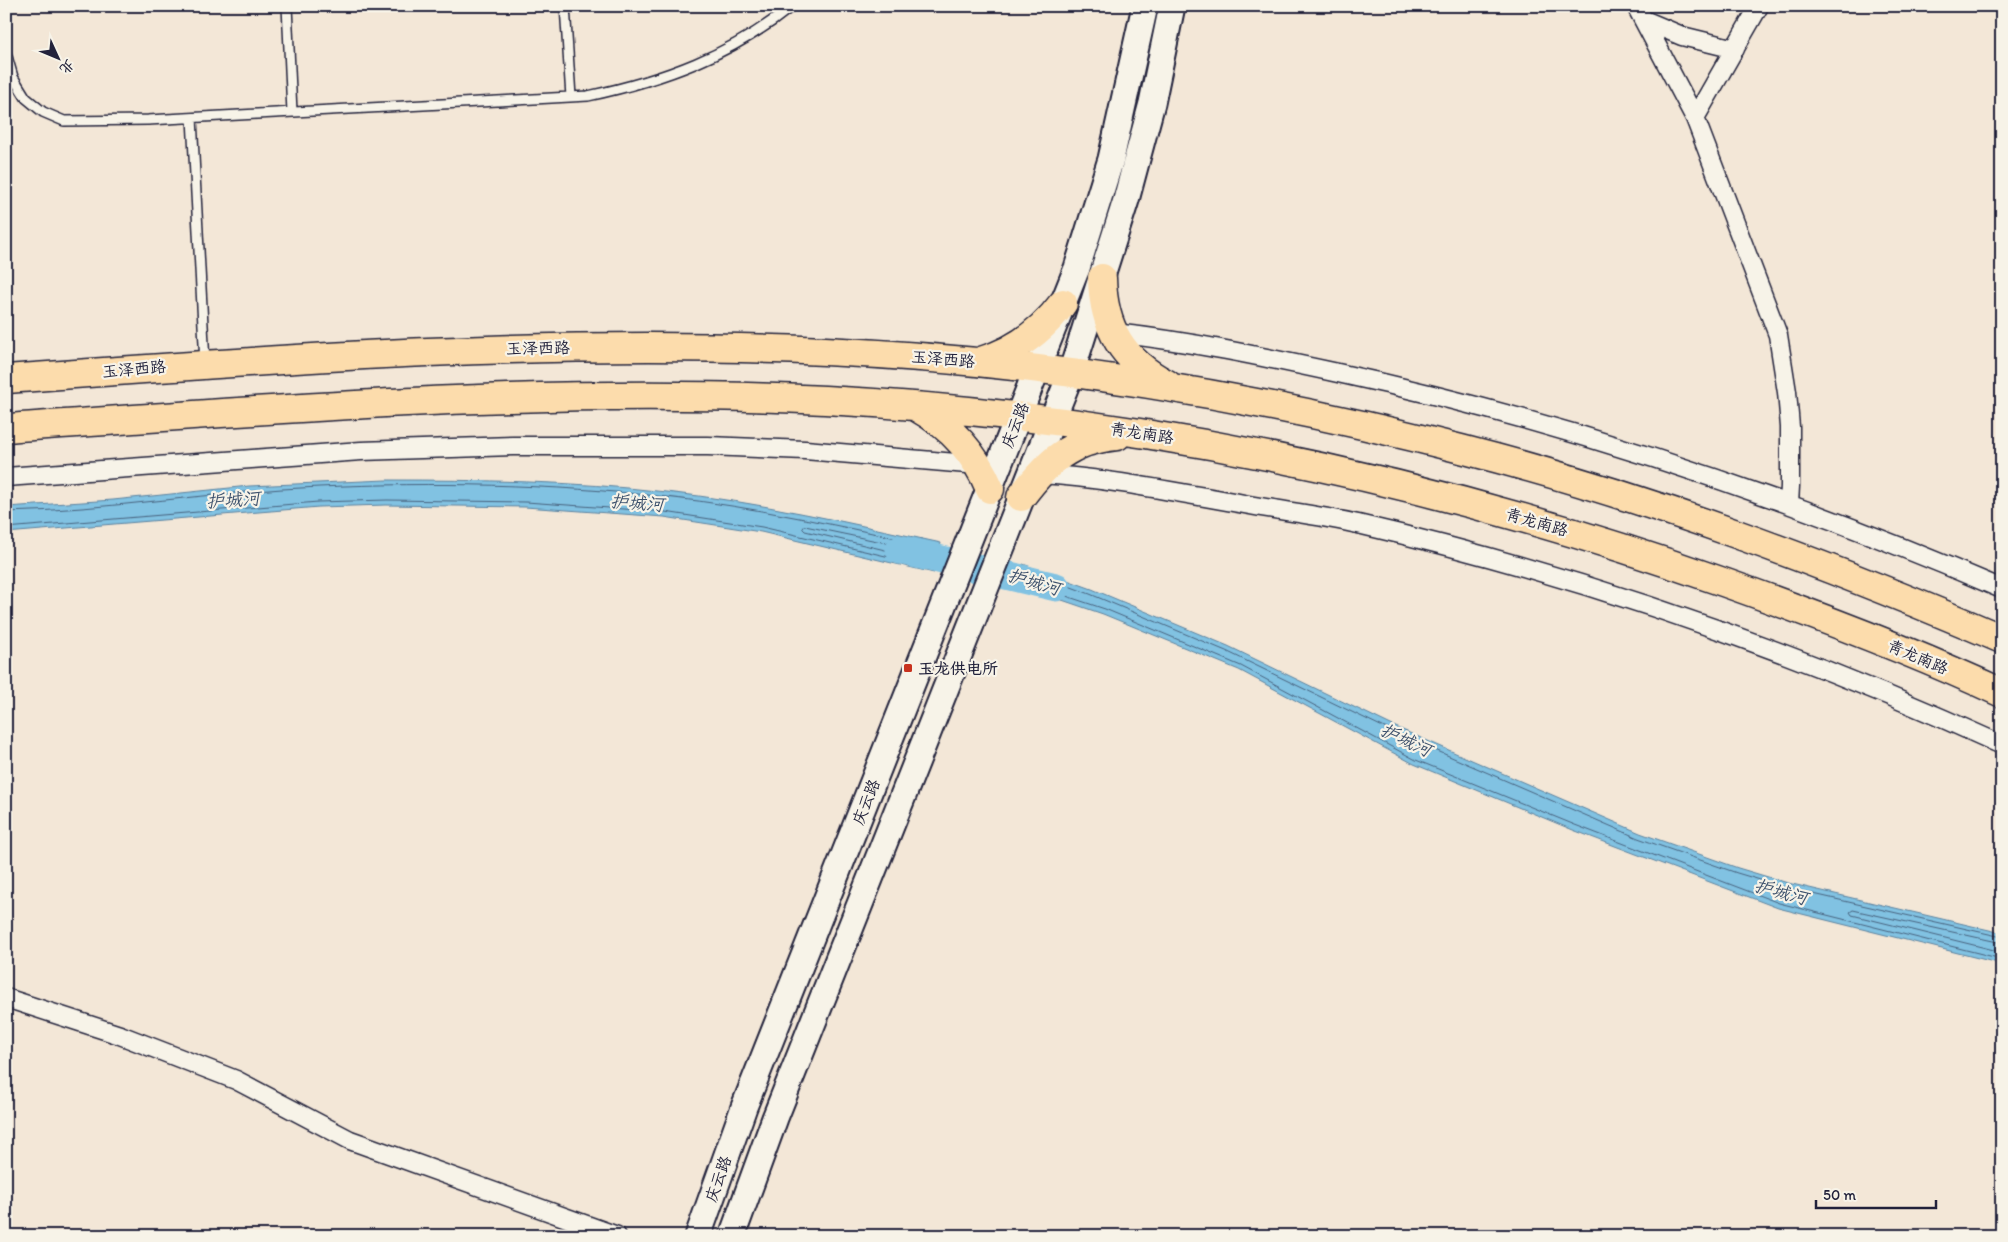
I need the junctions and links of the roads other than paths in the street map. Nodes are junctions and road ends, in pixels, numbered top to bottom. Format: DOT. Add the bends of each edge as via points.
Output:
graph roads {
  1 [pos="286,6"];
  2 [pos="565,6"];
  3 [pos="792,6"];
  4 [pos="1145,6"];
  5 [pos="1172,6"];
  6 [pos="1759,6"];
  7 [pos="1640,13"];
  8 [pos="1735,49"];
  9 [pos="6,53"];
  10 [pos="571,97"];
  11 [pos="292,112"];
  12 [pos="192,118"];
  13 [pos="1695,118"];
  14 [pos="1102,278"];
  15 [pos="1063,303"];
  16 [pos="1114,333"];
  17 [pos="978,362"];
  18 [pos="205,363"];
  19 [pos="1037,369"];
  20 [pos="1070,373"];
  21 [pos="6,379"];
  22 [pos="1197,392"];
  23 [pos="914,406"];
  24 [pos="1019,416"];
  25 [pos="1052,420"];
  26 [pos="6,428"];
  27 [pos="1145,433"];
  28 [pos="1039,474"];
  29 [pos="6,477"];
  30 [pos="984,477"];
  31 [pos="1021,497"];
  32 [pos="1788,504"];
  33 [pos="2002,589"];
  34 [pos="2002,639"];
  35 [pos="2002,692"];
  36 [pos="2002,745"];
  37 [pos="6,998"];
  38 [pos="700,1229"];
  39 [pos="737,1235"];
  40 [pos="617,1236"];
  1 -- 11 [label="lane"];
  2 -- 10 [label="lane"];
  3 -- 10 [label="lane" via="752,36 699,63 643,83"];
  4 -- 15 [label="main road, 庆云路" via="1121,120 1100,198"];
  5 -- 14 [label="main road, 庆云路" via="1148,119"];
  6 -- 8 [label="street"];
  7 -- 8 [label="street" via="1682,36"];
  7 -- 13 [label="street"];
  8 -- 13 [label="street"];
  9 -- 12 [label="lane" via="13,77 26,98 43,112 64,121"];
  10 -- 11 [label="lane"];
  11 -- 12 [label="lane"];
  12 -- 18 [label="lane"];
  13 -- 32 [label="street" via="1778,335 1790,428"];
  14 -- 16 [label="main road" via="1104,306"];
  14 -- 20 [label="main road, 庆云路"];
  15 -- 17 [label="main road" via="1044,325 1020,344"];
  15 -- 19 [label="main road, 庆云路"];
  16 -- 22 [label="main road" via="1129,357 1141,368 1167,384"];
  16 -- 32 [label="street" via="1299,364 1476,405 1651,457"];
  17 -- 18 [label="main road, 玉泽西路" via="827,351 650,347 447,350"];
  17 -- 19 [label="main road, 玉泽西路"];
  18 -- 21 [label="main road, 玉泽西路"];
  19 -- 20 [label="main road, 玉泽西路"];
  19 -- 24 [label="main road, 庆云路"];
  20 -- 22 [label="main road"];
  20 -- 25 [label="main road, 庆云路"];
  22 -- 34 [label="main road" via="1377,428 1646,503 1782,550"];
  23 -- 24 [label="main road"];
  23 -- 26 [label="main road" via="750,397 549,397 333,404"];
  23 -- 30 [label="main road" via="944,424 956,436"];
  24 -- 25 [label="main road"];
  24 -- 30 [label="main road, 庆云路"];
  25 -- 27 [label="main road, 青龙南路"];
  25 -- 31 [label="main road, 庆云路"];
  27 -- 28 [label="main road" via="1083,443 1060,455"];
  27 -- 35 [label="main road, 青龙南路" via="1356,474 1536,521 1764,596"];
  28 -- 31 [label="main road"];
  28 -- 36 [label="street" via="1102,479 1355,523 1504,562 1748,641"];
  29 -- 30 [label="street" via="361,451 523,446 708,446 805,450"];
  30 -- 38 [label="main road, 庆云路" via="974,528 744,1107"];
  31 -- 39 [label="main road, 庆云路" via="775,1118"];
  32 -- 33 [label="street"];
  37 -- 40 [label="street" via="120,1035 236,1080 350,1140"];
  38 -- 39 [label="main road"];
}
